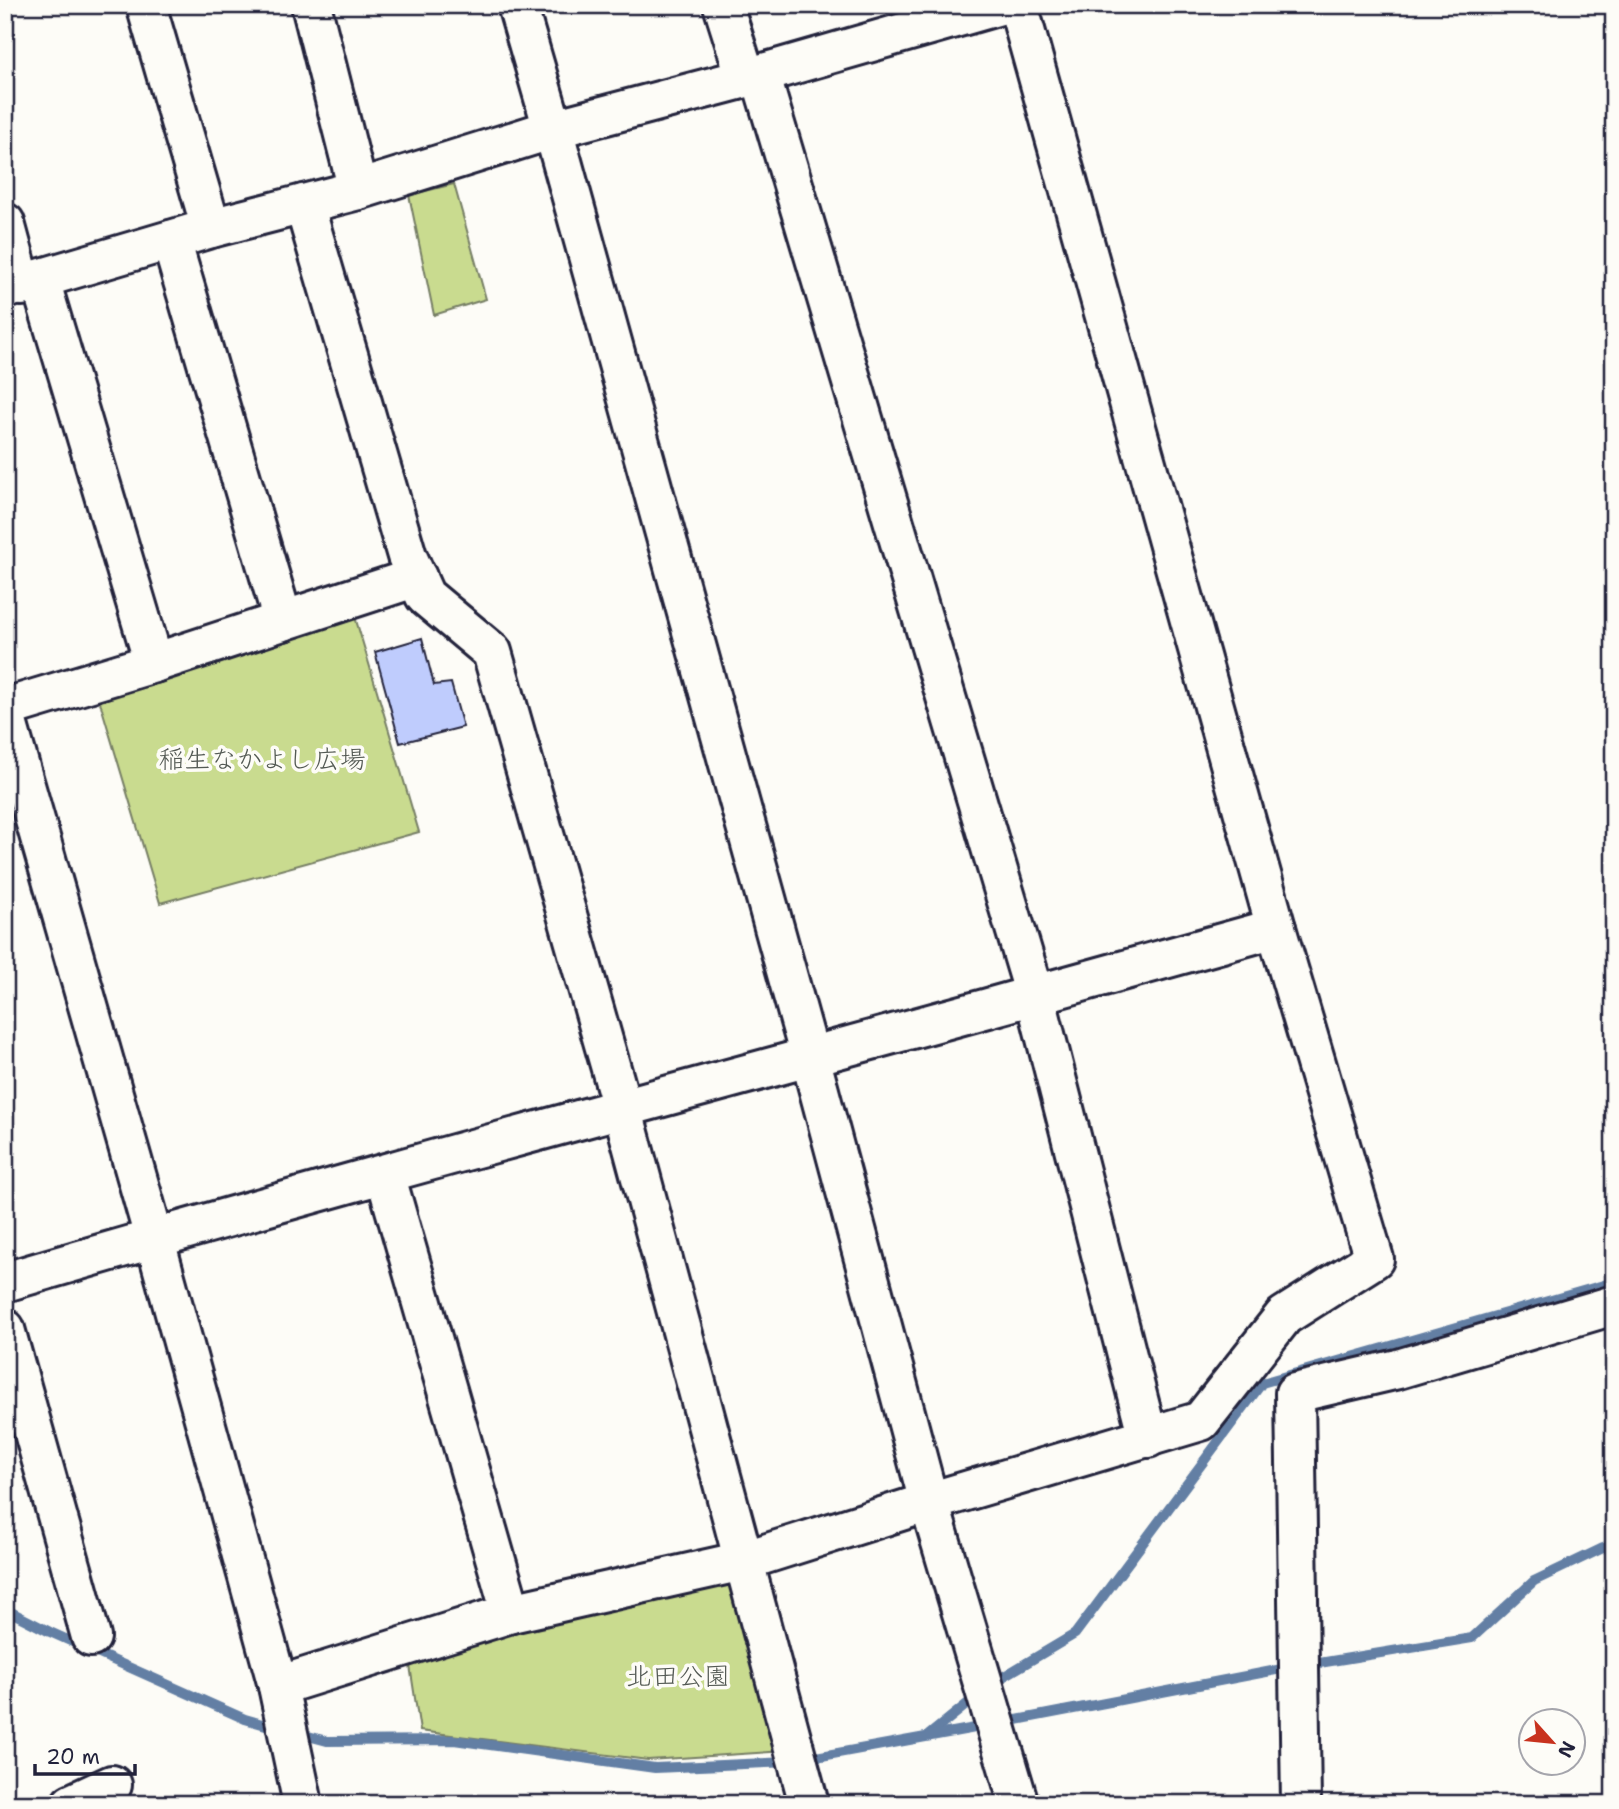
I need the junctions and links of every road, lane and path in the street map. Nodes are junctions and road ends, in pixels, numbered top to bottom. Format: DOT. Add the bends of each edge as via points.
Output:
graph roads {
  1 [pos="146,5"];
  2 [pos="311,5"];
  3 [pos="517,5"];
  4 [pos="723,5"];
  5 [pos="1000,5"];
  6 [pos="1018,5"];
  7 [pos="753,76"];
  8 [pos="553,130"];
  9 [pos="358,190"];
  10 [pos="304,204"];
  11 [pos="5,223"];
  12 [pos="211,228"];
  13 [pos="171,240"];
  14 [pos="22,285"];
  15 [pos="417,578"];
  16 [pos="283,621"];
  17 [pos="154,663"];
  18 [pos="5,708"];
  19 [pos="5,715"];
  20 [pos="1276,928"];
  21 [pos="1035,995"];
  22 [pos="810,1057"];
  23 [pos="622,1107"];
  24 [pos="385,1174"];
  25 [pos="155,1237"];
  26 [pos="5,1282"];
  27 [pos="1614,1305"];
  28 [pos="5,1329"];
  29 [pos="1148,1438"];
  30 [pos="929,1502"];
  31 [pos="743,1562"];
  32 [pos="511,1614"];
  33 [pos="91,1637"];
  34 [pos="278,1686"];
  35 [pos="112,1785"];
  36 [pos="71,1804"];
  37 [pos="303,1804"];
  38 [pos="809,1804"];
  39 [pos="1019,1804"];
  40 [pos="1301,1804"];
  1 -- 12 [label="street"];
  2 -- 9 [label="street"];
  3 -- 8 [label="street"];
  4 -- 7 [label="street"];
  5 -- 7 [label="street"];
  6 -- 20 [label="street"];
  7 -- 8 [label="street"];
  7 -- 21 [label="street"];
  8 -- 9 [label="street"];
  8 -- 22 [label="street"];
  9 -- 10 [label="street"];
  10 -- 12 [label="street"];
  10 -- 15 [label="street"];
  11 -- 14 [label="street"];
  12 -- 13 [label="street"];
  13 -- 14 [label="street"];
  13 -- 16 [label="street"];
  14 -- 17 [label="street"];
  15 -- 16 [label="street"];
  15 -- 23 [label="street" via="425,596 492,652"];
  16 -- 17 [label="street"];
  17 -- 18 [label="street"];
  19 -- 25 [label="street"];
  20 -- 21 [label="street"];
  20 -- 29 [label="street" via="1374,1259 1284,1315 1202,1421"];
  21 -- 22 [label="street"];
  21 -- 29 [label="street"];
  22 -- 23 [label="street"];
  22 -- 30 [label="street"];
  23 -- 24 [label="street"];
  23 -- 31 [label="street"];
  24 -- 25 [label="street"];
  24 -- 32 [label="street"];
  25 -- 26 [label="street"];
  25 -- 34 [label="street"];
  27 -- 40 [label="street" via="1398,1369 1295,1393"];
  28 -- 33 [label="street"];
  29 -- 30 [label="street"];
  30 -- 31 [label="street"];
  30 -- 39 [label="street"];
  31 -- 32 [label="street"];
  31 -- 38 [label="street"];
  32 -- 34 [label="street"];
  34 -- 37 [label="street"];
  35 -- 36 [label="street"];
}
